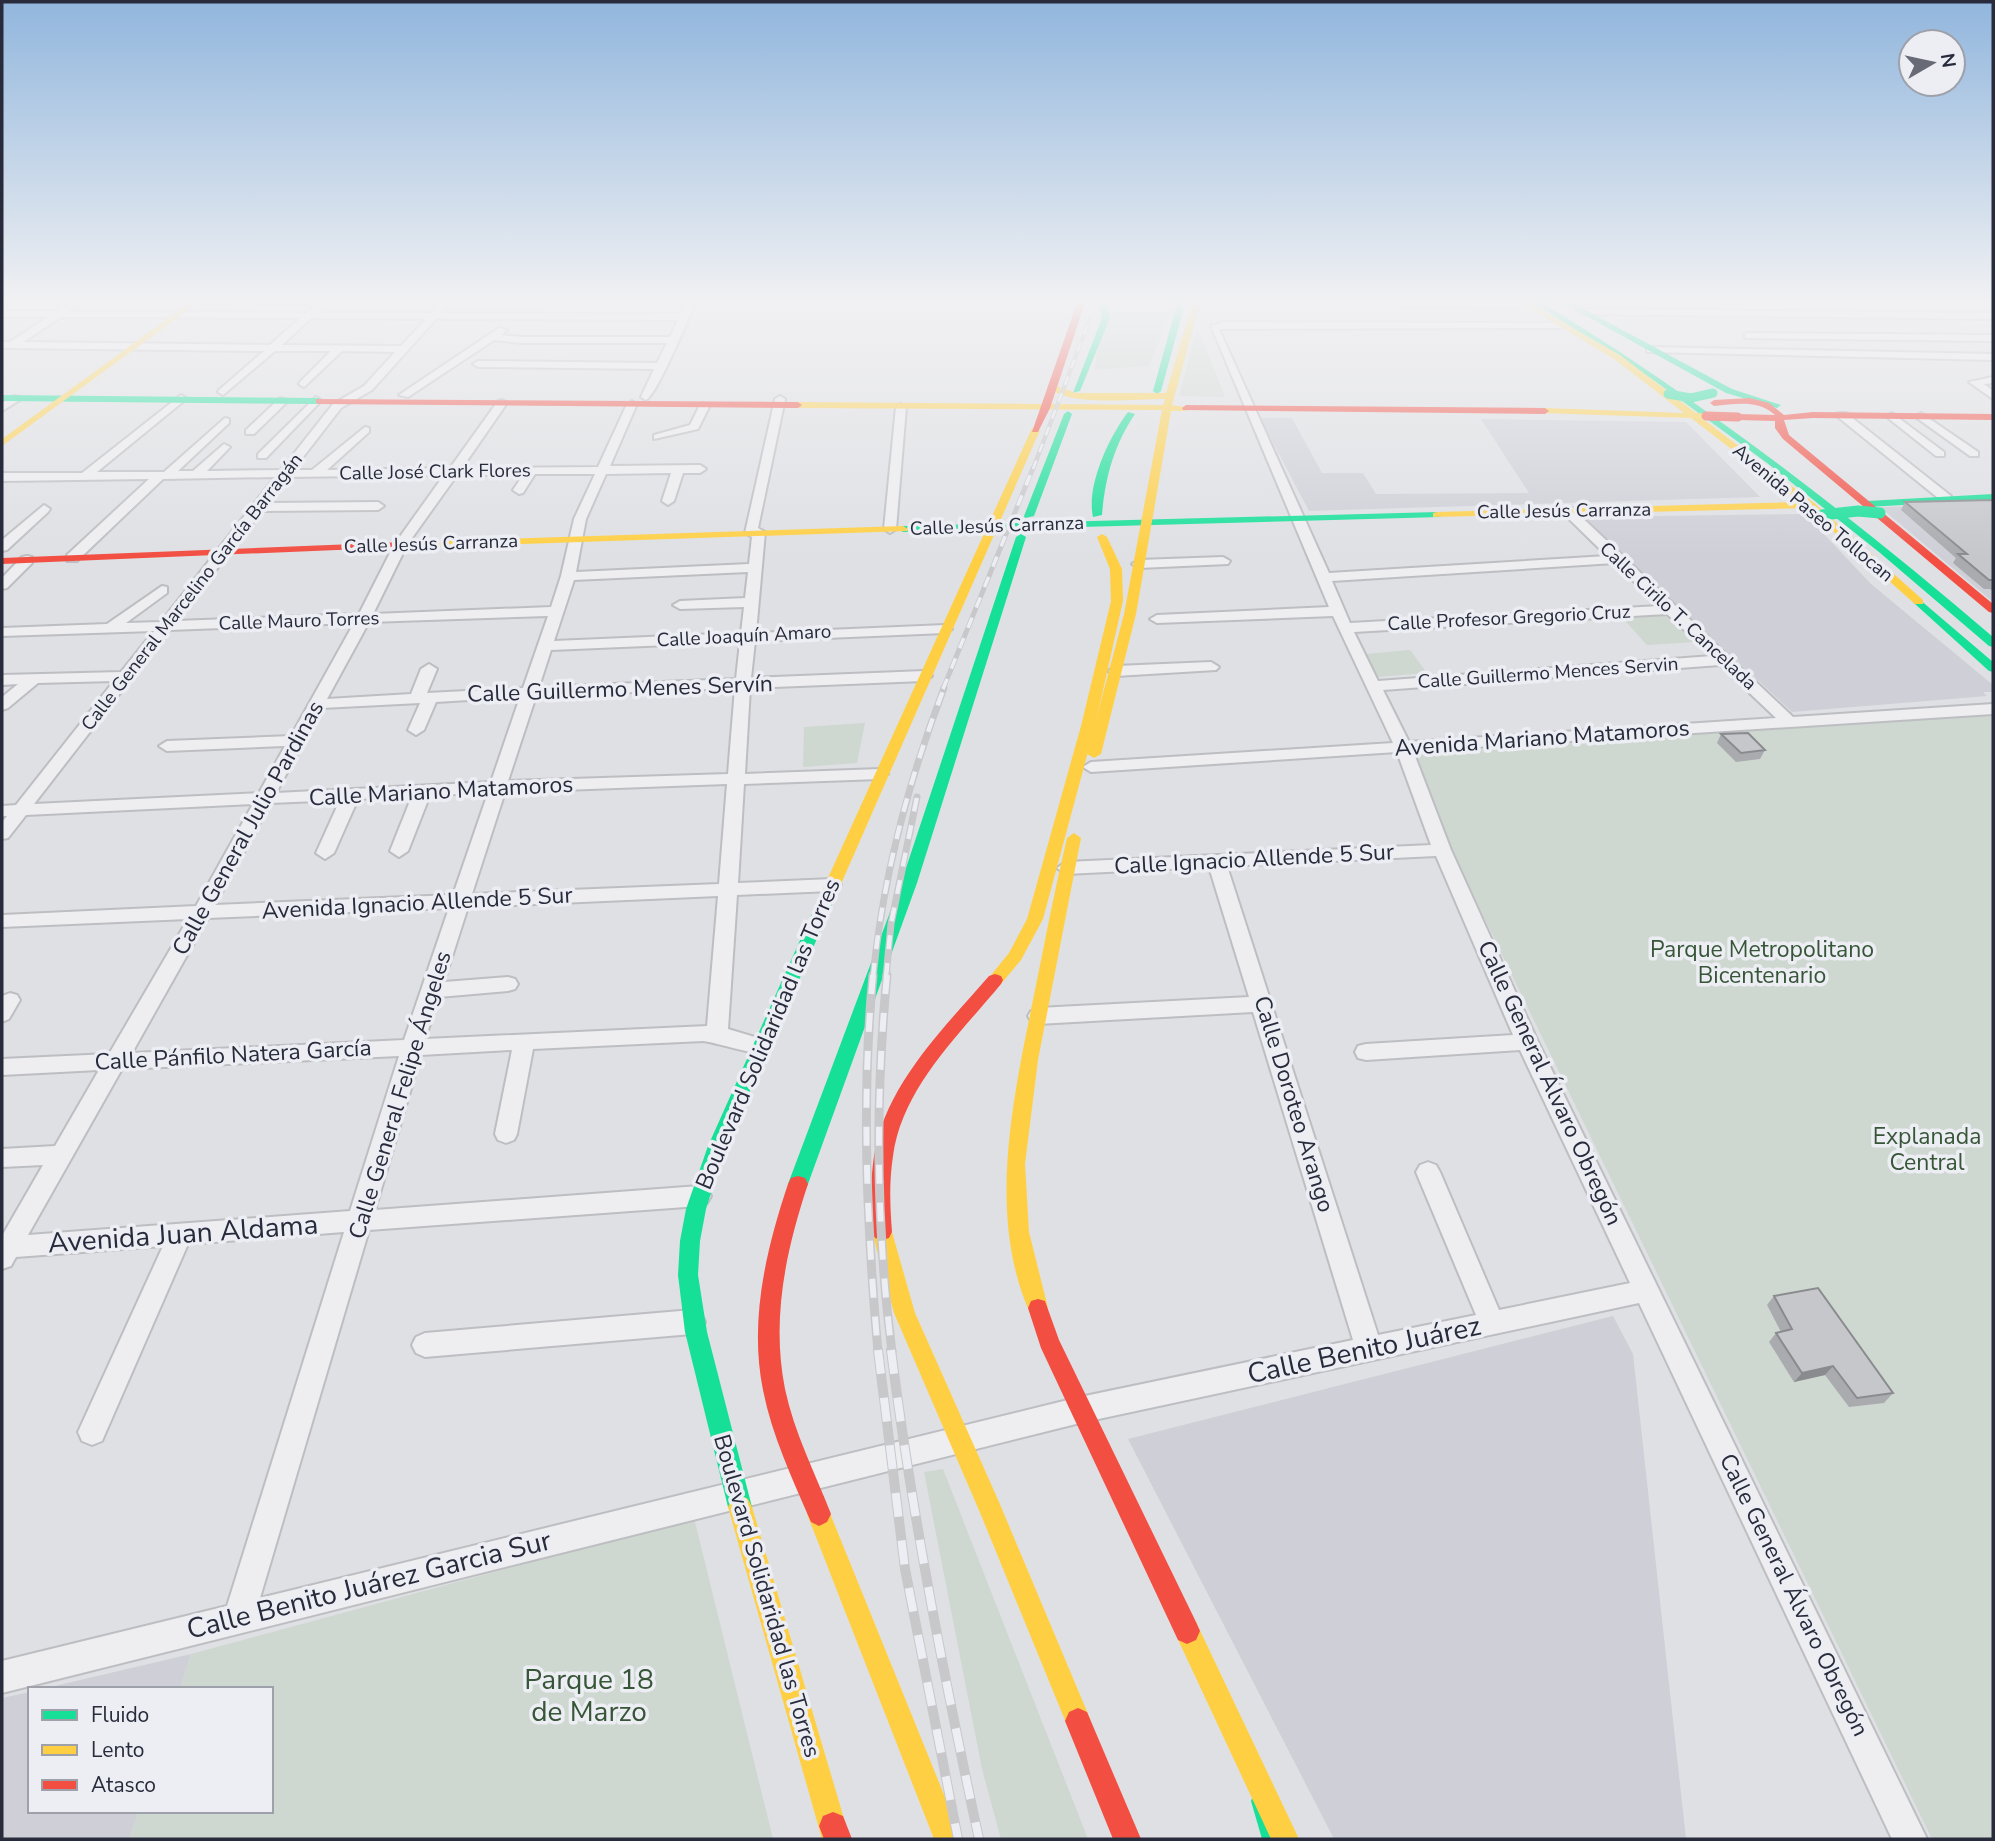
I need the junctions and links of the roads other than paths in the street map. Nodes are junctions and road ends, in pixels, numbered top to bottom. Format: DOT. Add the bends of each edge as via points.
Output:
graph roads {
  1 [pos="81,386"];
  2 [pos="230,386"];
  3 [pos="368,386"];
  4 [pos="418,386"];
  5 [pos="648,386"];
  6 [pos="1053,386"];
  7 [pos="1078,386"];
  8 [pos="1167,386"];
  9 [pos="1169,386"];
  10 [pos="1239,386"];
  11 [pos="1665,386"];
  12 [pos="1669,386"];
  13 [pos="1681,386"];
  14 [pos="1685,386"];
  15 [pos="1718,386"];
  16 [pos="2,390"];
  17 [pos="1076,391"];
  18 [pos="223,392"];
  19 [pos="70,394"];
  20 [pos="360,394"];
  21 [pos="404,395"];
  22 [pos="10,398"];
  23 [pos="181,398"];
  24 [pos="1049,398"];
  25 [pos="462,399"];
  26 [pos="284,400"];
  27 [pos="316,400"];
  28 [pos="1165,400"];
  29 [pos="343,401"];
  30 [pos="779,402"];
  31 [pos="854,402"];
  32 [pos="502,403"];
  33 [pos="1764,403"];
  34 [pos="636,404"];
  35 [pos="1694,404"];
  36 [pos="705,405"];
  37 [pos="901,407"];
  38 [pos="1249,407"];
  39 [pos="2,408"];
  40 [pos="1993,410"];
  41 [pos="1068,414"];
  42 [pos="1131,414"];
  43 [pos="1842,415"];
  44 [pos="1892,416"];
  45 [pos="1921,416"];
  46 [pos="1993,417"];
  47 [pos="1779,418"];
  48 [pos="225,421"];
  49 [pos="365,430"];
  50 [pos="250,432"];
  51 [pos="658,437"];
  52 [pos="2,443"];
  53 [pos="224,447"];
  54 [pos="1940,454"];
  55 [pos="1974,454"];
  56 [pos="262,456"];
  57 [pos="678,469"];
  58 [pos="700,469"];
  59 [pos="602,470"];
  60 [pos="453,471"];
  61 [pos="531,471"];
  62 [pos="285,473"];
  63 [pos="316,473"];
  64 [pos="163,475"];
  65 [pos="196,475"];
  66 [pos="85,476"];
  67 [pos="2,477"];
  68 [pos="519,490"];
  69 [pos="1993,497"];
  70 [pos="1947,499"];
  71 [pos="668,501"];
  72 [pos="378,506"];
  73 [pos="258,508"];
  74 [pos="44,509"];
  75 [pos="1873,509"];
  76 [pos="1816,510"];
  77 [pos="1567,511"];
  78 [pos="1029,516"];
  79 [pos="1097,516"];
  80 [pos="1300,519"];
  81 [pos="1145,522"];
  82 [pos="990,527"];
  83 [pos="890,529"];
  84 [pos="755,533"];
  85 [pos="1021,537"];
  86 [pos="1102,537"];
  87 [pos="576,538"];
  88 [pos="401,545"];
  89 [pos="2,547"];
  90 [pos="223,552"];
  91 [pos="72,558"];
  92 [pos="1617,559"];
  93 [pos="27,560"];
  94 [pos="2,561"];
  95 [pos="1223,561"];
  96 [pos="1139,564"];
  97 [pos="756,568"];
  98 [pos="568,576"];
  99 [pos="1324,577"];
  100 [pos="2,585"];
  101 [pos="162,590"];
  102 [pos="752,602"];
  103 [pos="680,605"];
  104 [pos="1672,609"];
  105 [pos="1993,610"];
  106 [pos="555,611"];
  107 [pos="364,618"];
  108 [pos="1157,619"];
  109 [pos="1342,620"];
  110 [pos="166,626"];
  111 [pos="1993,626"];
  112 [pos="110,628"];
  113 [pos="945,629"];
  114 [pos="2,632"];
  115 [pos="748,635"];
  116 [pos="1993,643"];
  117 [pos="543,646"];
  118 [pos="1724,660"];
  119 [pos="1211,667"];
  120 [pos="1993,668"];
  121 [pos="429,669"];
  122 [pos="1116,671"];
  123 [pos="127,676"];
  124 [pos="924,676"];
  125 [pos="34,679"];
  126 [pos="2,680"];
  127 [pos="743,683"];
  128 [pos="1372,686"];
  129 [pos="528,692"];
  130 [pos="424,698"];
  131 [pos="316,704"];
  132 [pos="2,705"];
  133 [pos="1993,709"];
  134 [pos="1789,722"];
  135 [pos="416,730"];
  136 [pos="296,741"];
  137 [pos="167,746"];
  138 [pos="1403,747"];
  139 [pos="1090,767"];
  140 [pos="880,774"];
  141 [pos="737,779"];
  142 [pos="497,787"];
  143 [pos="423,791"];
  144 [pos="351,794"];
  145 [pos="263,800"];
  146 [pos="20,810"];
  147 [pos="2,811"];
  148 [pos="2,834"];
  149 [pos="1442,850"];
  150 [pos="399,851"];
  151 [pos="325,853"];
  152 [pos="1216,861"];
  153 [pos="1066,869"];
  154 [pos="832,884"];
  155 [pos="728,889"];
  156 [pos="461,901"];
  157 [pos="202,912"];
  158 [pos="2,921"];
  159 [pos="508,984"];
  160 [pos="432,990"];
  161 [pos="1263,1004"];
  162 [pos="1038,1016"];
  163 [pos="717,1034"];
  164 [pos="524,1042"];
  165 [pos="1527,1042"];
  166 [pos="413,1047"];
  167 [pos="760,1047"];
  168 [pos="1366,1052"];
  169 [pos="118,1060"];
  170 [pos="2,1067"];
  171 [pos="506,1134"];
  172 [pos="62,1155"];
  173 [pos="2,1158"];
  174 [pos="1428,1172"];
  175 [pos="699,1196"];
  176 [pos="361,1221"];
  177 [pos="180,1235"];
  178 [pos="4,1251"];
  179 [pos="1648,1290"];
  180 [pos="692,1322"];
  181 [pos="1492,1323"];
  182 [pos="425,1345"];
  183 [pos="1369,1348"];
  184 [pos="1080,1409"];
  185 [pos="92,1432"];
  186 [pos="961,1438"];
  187 [pos="806,1479"];
  188 [pos="736,1496"];
  189 [pos="239,1616"];
  190 [pos="2,1676"];
  191 [pos="1265,1801"];
  192 [pos="836,1835"];
  193 [pos="948,1839"];
  194 [pos="1127,1839"];
  195 [pos="1276,1839"];
  196 [pos="1285,1839"];
  197 [pos="1910,1839"];
  1 -- 19 [label="main road"];
  2 -- 18 [label="street"];
  3 -- 20 [label="street, Calle General Marcelino García Barragán"];
  4 -- 21 [label="street"];
  5 -- 34 [label="street, Calle General Felipe Ángeles"];
  6 -- 24 [label="main road, Boulevard Solidaridad las Torres"];
  7 -- 17 [label="main road"];
  8 -- 28 [label="main road"];
  9 -- 28 [label="main road"];
  10 -- 38 [label="street, Calle General Álvaro Obregón"];
  11 -- 35 [label="main road"];
  12 -- 116 [label="main road, Avenida Paseo Tollocan" via="1862,529"];
  13 -- 35 [label="main road"];
  14 -- 111 [label="main road, Avenida Paseo Tollocan" via="1831,491"];
  15 -- 33 [label="main road, Avenida Paseo Tollocan"];
  16 -- 19 [label="main road"];
  18 -- 19 [label="main road"];
  18 -- 20 [label="main road"];
  19 -- 22 [label="main road"];
  19 -- 23 [label="main road"];
  19 -- 52 [label="main road"];
  20 -- 21 [label="main road"];
  20 -- 29 [label="street, Calle General Marcelino García Barragán"];
  21 -- 25 [label="main road"];
  22 -- 39 [label="street"];
  23 -- 26 [label="main road"];
  23 -- 66 [label="street"];
  24 -- 28 [label="main road"];
  24 -- 31 [label="main road"];
  24 -- 37 [label="main road"];
  24 -- 82 [label="main road, Boulevard Solidaridad las Torres"];
  25 -- 29 [label="main road"];
  25 -- 32 [label="main road"];
  25 -- 34 [label="main road"];
  26 -- 27 [label="main road"];
  26 -- 50 [label="street"];
  27 -- 29 [label="main road"];
  27 -- 56 [label="street"];
  28 -- 38 [label="main road"];
  28 -- 81 [label="main road"];
  29 -- 62 [label="street, Calle General Marcelino García Barragán"];
  30 -- 31 [label="main road"];
  30 -- 34 [label="main road"];
  30 -- 36 [label="main road"];
  30 -- 84 [label="street"];
  31 -- 37 [label="main road"];
  32 -- 34 [label="main road"];
  32 -- 60 [label="street, Calle General Julio Pardinas"];
  33 -- 35 [label="main road"];
  33 -- 40 [label="main road" via="1804,408"];
  33 -- 47 [label="main road, Avenida Paseo Tollocan" via="1777,410"];
  34 -- 36 [label="main road"];
  34 -- 59 [label="street, Calle General Felipe Ángeles"];
  35 -- 38 [label="main road"];
  35 -- 47 [label="main road, bridge" via="1738,417"];
  35 -- 76 [label="main road, Avenida Paseo Tollocan"];
  36 -- 51 [label="street" via="694,427"];
  37 -- 83 [label="street"];
  38 -- 80 [label="street, Calle General Álvaro Obregón"];
  41 -- 78 [label="main road"];
  42 -- 79 [label="main road" via="1116,433 1097,500"];
  43 -- 44 [label="main road"];
  43 -- 47 [label="main road"];
  43 -- 70 [label="street"];
  44 -- 45 [label="main road"];
  44 -- 54 [label="street"];
  45 -- 46 [label="main road"];
  45 -- 55 [label="street"];
  47 -- 75 [label="main road, Avenida Paseo Tollocan" via="1786,437"];
  48 -- 64 [label="street"];
  49 -- 63 [label="street"];
  53 -- 65 [label="street"];
  57 -- 58 [label="street, Calle José Clark Flores"];
  57 -- 59 [label="street, Calle José Clark Flores"];
  57 -- 71 [label="street"];
  59 -- 61 [label="street, Calle José Clark Flores"];
  59 -- 87 [label="street, Calle General Felipe Ángeles"];
  60 -- 61 [label="street, Calle José Clark Flores"];
  60 -- 63 [label="street, Calle José Clark Flores"];
  60 -- 88 [label="street, Calle General Julio Pardinas"];
  61 -- 68 [label="street"];
  62 -- 63 [label="street, Calle José Clark Flores"];
  62 -- 65 [label="street, Calle José Clark Flores"];
  62 -- 73 [label="street, Calle General Marcelino García Barragán"];
  64 -- 65 [label="street, Calle José Clark Flores"];
  64 -- 66 [label="street, Calle José Clark Flores"];
  64 -- 91 [label="street"];
  66 -- 67 [label="street, Calle José Clark Flores"];
  69 -- 70 [label="main road, Calle Jesús Carranza"];
  70 -- 75 [label="main road, Calle Jesús Carranza"];
  72 -- 73 [label="street"];
  73 -- 90 [label="street, Calle General Marcelino García Barragán"];
  74 -- 89 [label="street"];
  75 -- 76 [label="main road, Calle Jesús Carranza"];
  75 -- 105 [label="main road, Avenida Paseo Tollocan"];
  76 -- 77 [label="main road, Calle Jesús Carranza"];
  76 -- 120 [label="main road, Avenida Paseo Tollocan"];
  77 -- 80 [label="main road, Calle Jesús Carranza"];
  77 -- 92 [label="street, Calle Cirilo T. Cancelada"];
  80 -- 81 [label="main road, Calle Jesús Carranza"];
  80 -- 99 [label="street, Calle General Álvaro Obregón"];
  81 -- 82 [label="main road, Calle Jesús Carranza"];
  81 -- 96 [label="main road"];
  82 -- 83 [label="main road, Calle Jesús Carranza"];
  82 -- 113 [label="main road, Boulevard Solidaridad las Torres"];
  83 -- 84 [label="main road, Calle Jesús Carranza"];
  84 -- 87 [label="main road, Calle Jesús Carranza"];
  84 -- 97 [label="street"];
  85 -- 187 [label="main road" via="909,883 779,1245 769,1318 773,1385"];
  86 -- 186 [label="main road" via="1116,569 1117,601 1068,807 1039,905 1015,956 897,1102 881,1163 882,1230 888,1264 900,1302"];
  87 -- 88 [label="main road, Calle Jesús Carranza"];
  87 -- 98 [label="street, Calle General Felipe Ángeles"];
  88 -- 90 [label="main road, Calle Jesús Carranza"];
  88 -- 107 [label="street, Calle General Julio Pardinas"];
  90 -- 91 [label="main road, Calle Jesús Carranza"];
  90 -- 110 [label="street, Calle General Marcelino García Barragán"];
  91 -- 93 [label="main road, Calle Jesús Carranza"];
  92 -- 99 [label="street"];
  92 -- 104 [label="street, Calle Cirilo T. Cancelada"];
  93 -- 94 [label="main road, Calle Jesús Carranza"];
  93 -- 100 [label="street"];
  95 -- 96 [label="street"];
  96 -- 122 [label="main road"];
  97 -- 98 [label="street"];
  97 -- 102 [label="street"];
  98 -- 106 [label="street, Calle General Felipe Ángeles"];
  99 -- 109 [label="street, Calle General Álvaro Obregón"];
  101 -- 112 [label="street"];
  102 -- 103 [label="street"];
  102 -- 115 [label="street"];
  104 -- 109 [label="street, Calle Profesor Gregorio Cruz"];
  104 -- 118 [label="street, Calle Cirilo T. Cancelada"];
  106 -- 107 [label="street, Calle Mauro Torres"];
  106 -- 117 [label="street, Calle General Felipe Ángeles"];
  107 -- 110 [label="street, Calle Mauro Torres"];
  107 -- 131 [label="street, Calle General Julio Pardinas"];
  108 -- 109 [label="street"];
  109 -- 128 [label="street, Calle General Álvaro Obregón"];
  110 -- 112 [label="street, Calle Mauro Torres"];
  110 -- 123 [label="street, Calle General Marcelino García Barragán"];
  112 -- 114 [label="street, Calle Mauro Torres"];
  113 -- 115 [label="street, Calle Joaquín Amaro"];
  113 -- 124 [label="main road, Boulevard Solidaridad las Torres"];
  115 -- 117 [label="street, Calle Joaquín Amaro"];
  115 -- 127 [label="street"];
  117 -- 129 [label="street, Calle General Felipe Ángeles"];
  118 -- 128 [label="street, Calle Guillermo Mences Servin"];
  118 -- 134 [label="street, Calle Cirilo T. Cancelada"];
  119 -- 122 [label="street"];
  121 -- 130 [label="street"];
  122 -- 139 [label="main road"];
  123 -- 125 [label="street"];
  123 -- 146 [label="street, Calle General Marcelino García Barragán"];
  124 -- 127 [label="street, Calle Guillermo Menes Servín"];
  124 -- 140 [label="main road, Boulevard Solidaridad las Torres"];
  125 -- 126 [label="street"];
  125 -- 132 [label="street"];
  127 -- 129 [label="street, Calle Guillermo Menes Servín"];
  127 -- 141 [label="street"];
  128 -- 138 [label="street, Calle General Álvaro Obregón"];
  129 -- 130 [label="street, Calle Guillermo Menes Servín"];
  129 -- 142 [label="street, Calle General Felipe Ángeles"];
  130 -- 131 [label="street, Calle Guillermo Menes Servín"];
  130 -- 135 [label="street"];
  131 -- 136 [label="street, Calle General Julio Pardinas"];
  133 -- 134 [label="street, Avenida Mariano Matamoros"];
  134 -- 138 [label="street, Avenida Mariano Matamoros"];
  136 -- 137 [label="street"];
  136 -- 145 [label="street, Calle General Julio Pardinas"];
  138 -- 139 [label="street, Avenida Mariano Matamoros"];
  138 -- 149 [label="street, Calle General Álvaro Obregón"];
  139 -- 153 [label="main road"];
  140 -- 141 [label="street, Calle Mariano Matamoros"];
  140 -- 154 [label="main road, Boulevard Solidaridad las Torres"];
  141 -- 142 [label="street, Calle Mariano Matamoros"];
  141 -- 155 [label="street"];
  142 -- 143 [label="street, Calle Mariano Matamoros"];
  142 -- 156 [label="street, Calle General Felipe Ángeles"];
  143 -- 144 [label="street, Calle Mariano Matamoros"];
  143 -- 150 [label="street"];
  144 -- 145 [label="street, Calle Mariano Matamoros"];
  144 -- 151 [label="street"];
  145 -- 146 [label="street, Calle Mariano Matamoros"];
  145 -- 157 [label="street, Calle General Julio Pardinas"];
  146 -- 147 [label="street, Calle Mariano Matamoros"];
  146 -- 148 [label="street, Calle General Marcelino García Barragán"];
  149 -- 152 [label="street, Calle Ignacio Allende 5 Sur"];
  149 -- 165 [label="street, Calle General Álvaro Obregón"];
  152 -- 153 [label="street, Calle Ignacio Allende 5 Sur"];
  152 -- 161 [label="street, Calle Doroteo Arango"];
  153 -- 162 [label="main road"];
  154 -- 155 [label="street, Avenida Ignacio Allende 5 Sur"];
  154 -- 167 [label="main road, Boulevard Solidaridad las Torres"];
  155 -- 156 [label="street, Avenida Ignacio Allende 5 Sur"];
  155 -- 163 [label="street"];
  156 -- 157 [label="street, Avenida Ignacio Allende 5 Sur"];
  156 -- 160 [label="street, Calle General Felipe Ángeles"];
  157 -- 158 [label="street, Avenida Ignacio Allende 5 Sur"];
  157 -- 169 [label="street, Calle General Julio Pardinas"];
  159 -- 160 [label="street"];
  160 -- 166 [label="street, Calle General Felipe Ángeles"];
  161 -- 162 [label="street"];
  161 -- 183 [label="street, Calle Doroteo Arango"];
  162 -- 184 [label="main road" via="1016,1137 1013,1189 1017,1228 1032,1293"];
  163 -- 164 [label="street, Calle Pánfilo Natera García"];
  163 -- 167 [label="street, Calle Pánfilo Natera García"];
  164 -- 166 [label="street, Calle Pánfilo Natera García"];
  164 -- 171 [label="street"];
  165 -- 168 [label="street"];
  165 -- 179 [label="street, Calle General Álvaro Obregón"];
  166 -- 169 [label="street, Calle Pánfilo Natera García"];
  166 -- 176 [label="street, Calle General Felipe Ángeles"];
  167 -- 175 [label="main road, Boulevard Solidaridad las Torres"];
  169 -- 170 [label="street, Calle Pánfilo Natera García"];
  169 -- 172 [label="street, Calle General Julio Pardinas"];
  172 -- 173 [label="street"];
  172 -- 178 [label="street, Calle General Julio Pardinas"];
  174 -- 181 [label="street"];
  175 -- 176 [label="street, Avenida Juan Aldama"];
  175 -- 180 [label="main road, Boulevard Solidaridad las Torres" via="689,1243"];
  176 -- 177 [label="street, Avenida Juan Aldama"];
  176 -- 189 [label="street, Calle General Felipe Ángeles"];
  177 -- 178 [label="street, Avenida Juan Aldama"];
  177 -- 185 [label="street"];
  179 -- 181 [label="street, Calle Benito Juárez"];
  179 -- 197 [label="street, Calle General Álvaro Obregón"];
  180 -- 182 [label="street"];
  180 -- 188 [label="main road, Boulevard Solidaridad las Torres"];
  181 -- 183 [label="street, Calle Benito Juárez"];
  183 -- 184 [label="street, Calle Benito Juárez"];
  184 -- 186 [label="street, Calle Benito Juárez"];
  184 -- 191 [label="main road"];
  186 -- 187 [label="street, Calle Benito Juárez"];
  186 -- 194 [label="main road"];
  187 -- 188 [label="street, Calle Benito Juárez"];
  187 -- 193 [label="main road"];
  188 -- 189 [label="street, Calle Benito Juárez Garcia Sur"];
  188 -- 192 [label="main road, Boulevard Solidaridad las Torres"];
  189 -- 190 [label="street, Calle Benito Juárez Garcia Sur"];
  191 -- 195 [label="main road"];
  191 -- 196 [label="main road"];
}
